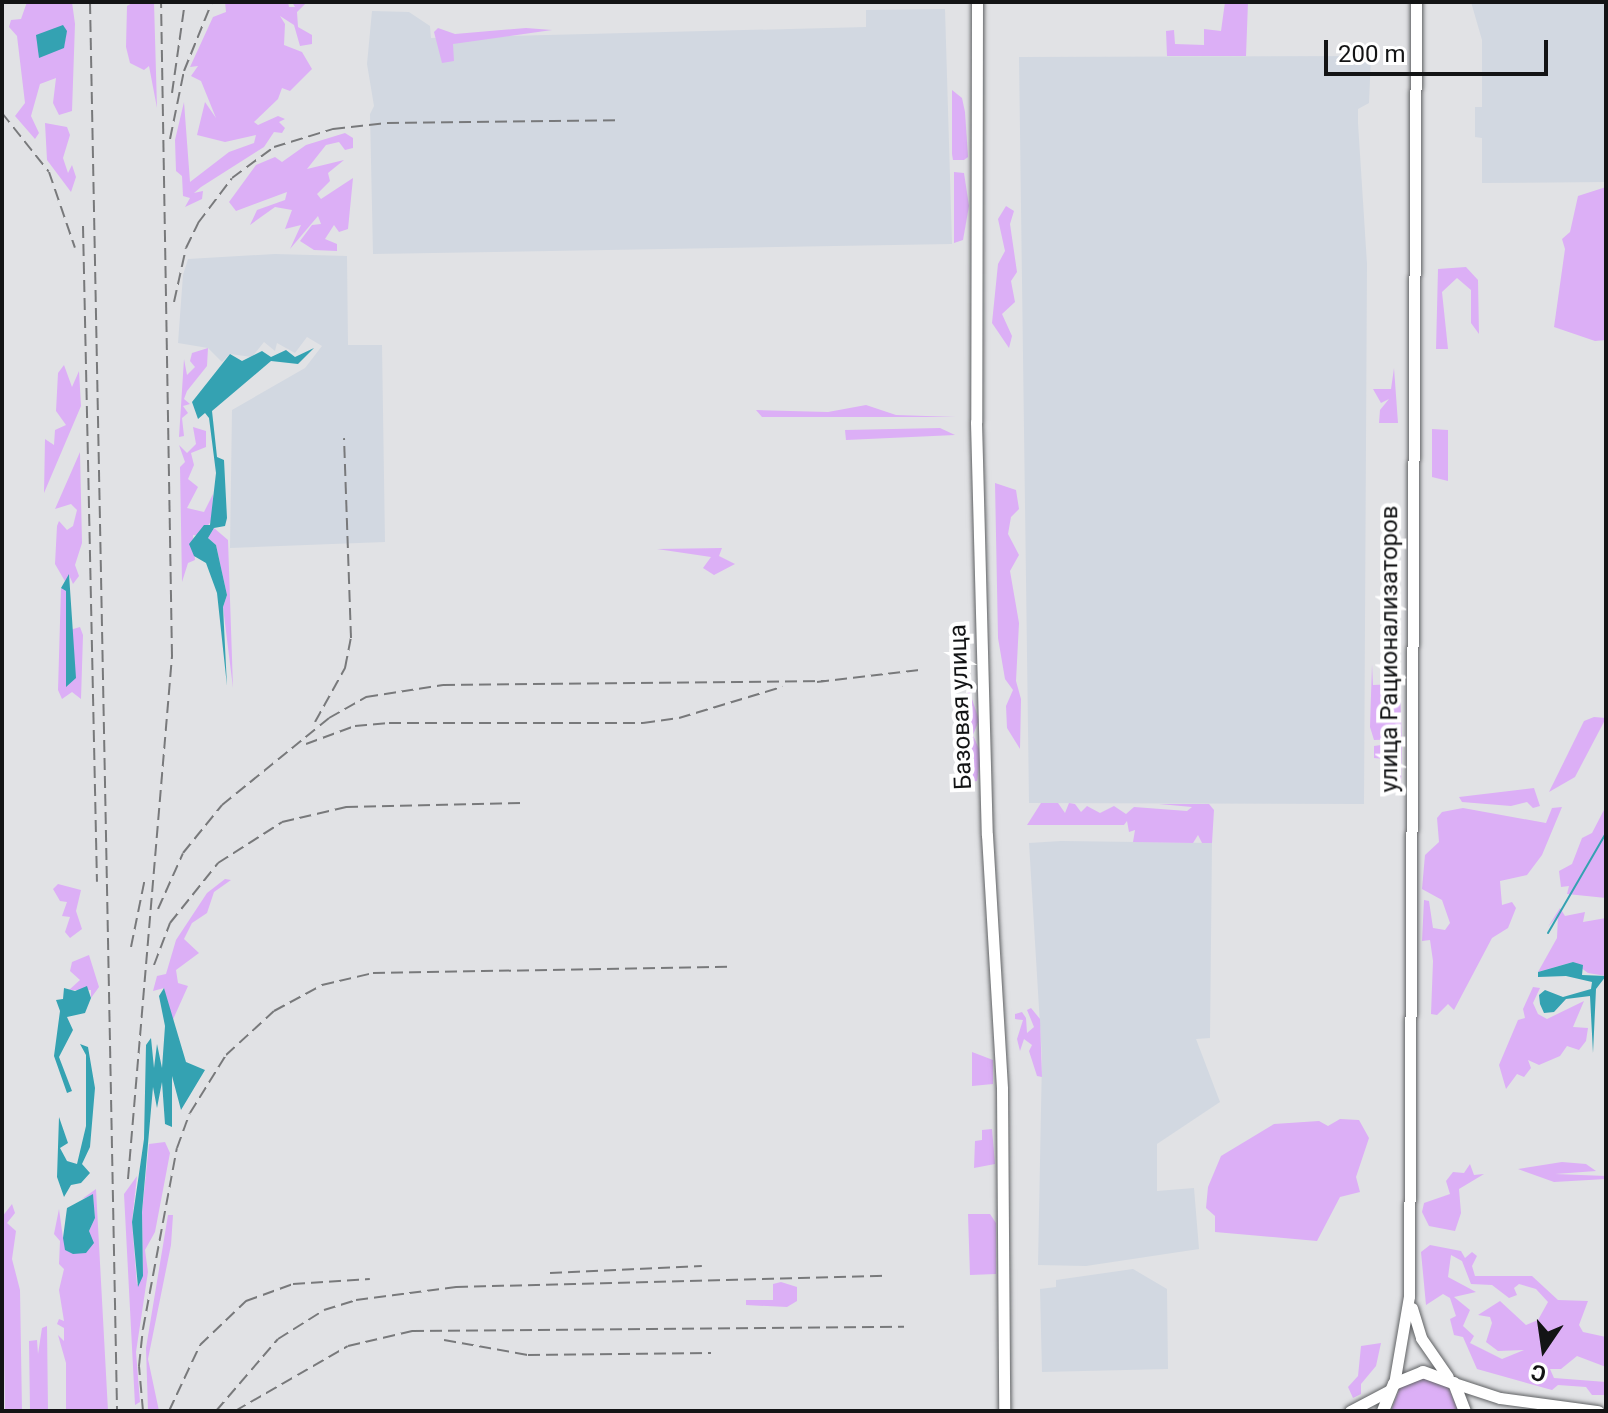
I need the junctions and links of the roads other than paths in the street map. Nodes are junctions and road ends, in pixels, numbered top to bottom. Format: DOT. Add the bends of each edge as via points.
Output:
graph roads {
  1 [pos="977,2"];
  2 [pos="1416,2"];
  3 [pos="1409,1296"];
  4 [pos="1451,1380"];
  5 [pos="1392,1387"];
  6 [pos="1004,1411"];
  7 [pos="1350,1411"];
  8 [pos="1383,1411"];
  9 [pos="1465,1411"];
  10 [pos="1598,1411"];
  1 -- 6 [label="main road, Базовая улица" via="976,422 987,835 1002,1089"];
  2 -- 3 [label="main road, улица Рационализаторов"];
  3 -- 4 [label="main road" via="1421,1338"];
  3 -- 5 [label="main road"];
  4 -- 5 [label="main road" via="1415,1373"];
  4 -- 9 [label="main road"];
  4 -- 10 [label="main road" via="1500,1398"];
  5 -- 7 [label="main road"];
  5 -- 8 [label="main road"];
}
